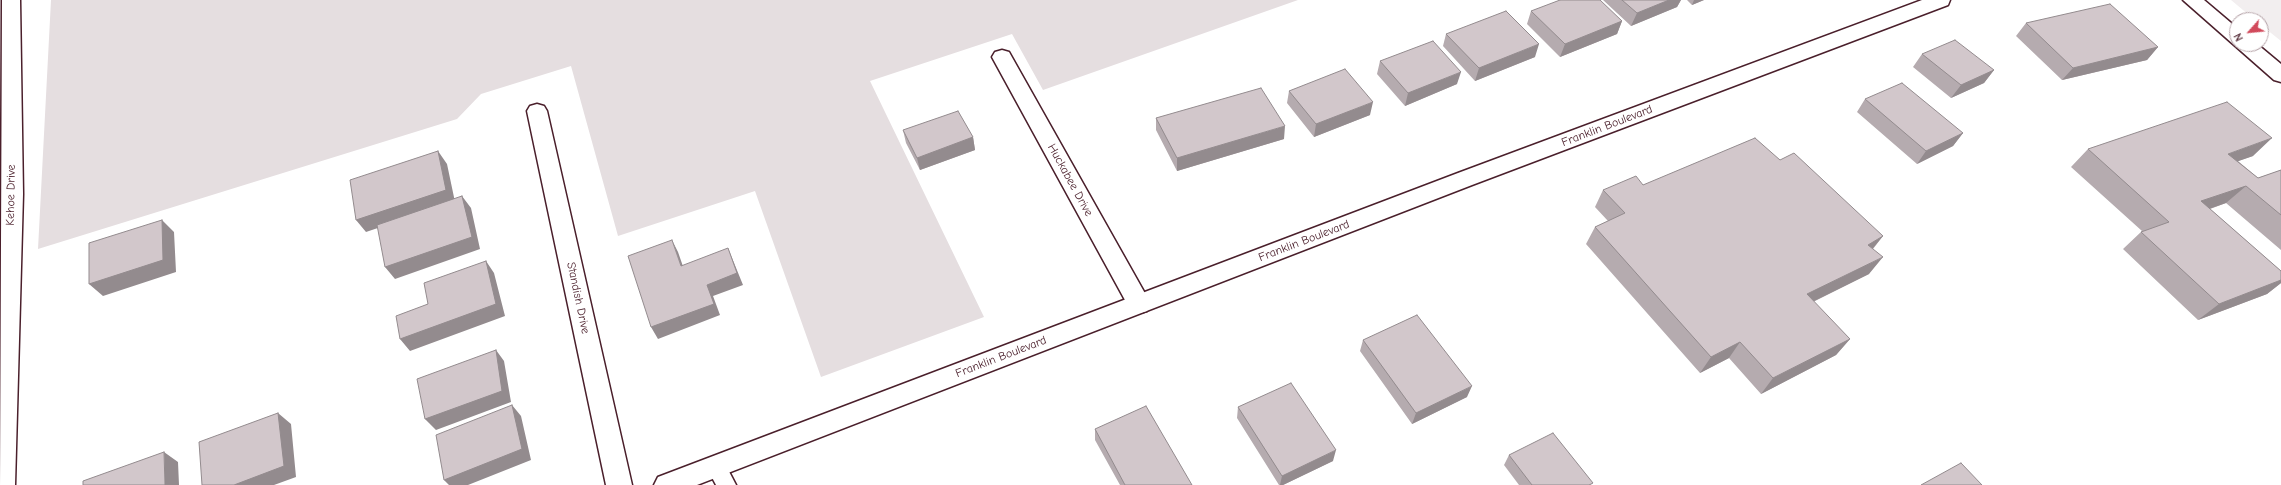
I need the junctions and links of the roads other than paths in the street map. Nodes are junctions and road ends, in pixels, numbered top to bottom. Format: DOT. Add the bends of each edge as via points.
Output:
graph roads {
  1 [pos="11,0"];
  2 [pos="1941,0"];
  3 [pos="2192,0"];
  4 [pos="2229,31"];
  5 [pos="2254,52"];
  6 [pos="1002,57"];
  7 [pos="2281,75"];
  8 [pos="537,111"];
  9 [pos="1139,304"];
  10 [pos="721,476"];
  11 [pos="2,485"];
  12 [pos="619,485"];
  13 [pos="668,485"];
  1 -- 11 [label="street, Kehoe Drive" via="12,194"];
  2 -- 9 [label="street, Franklin Boulevard"];
  3 -- 4 [label="street"];
  5 -- 7 [label="street"];
  6 -- 9 [label="street, Huckabee Drive"];
  8 -- 12 [label="street, Standish Drive"];
  9 -- 10 [label="street, Franklin Boulevard"];
  10 -- 13 [label="street, Franklin Boulevard"];
}
